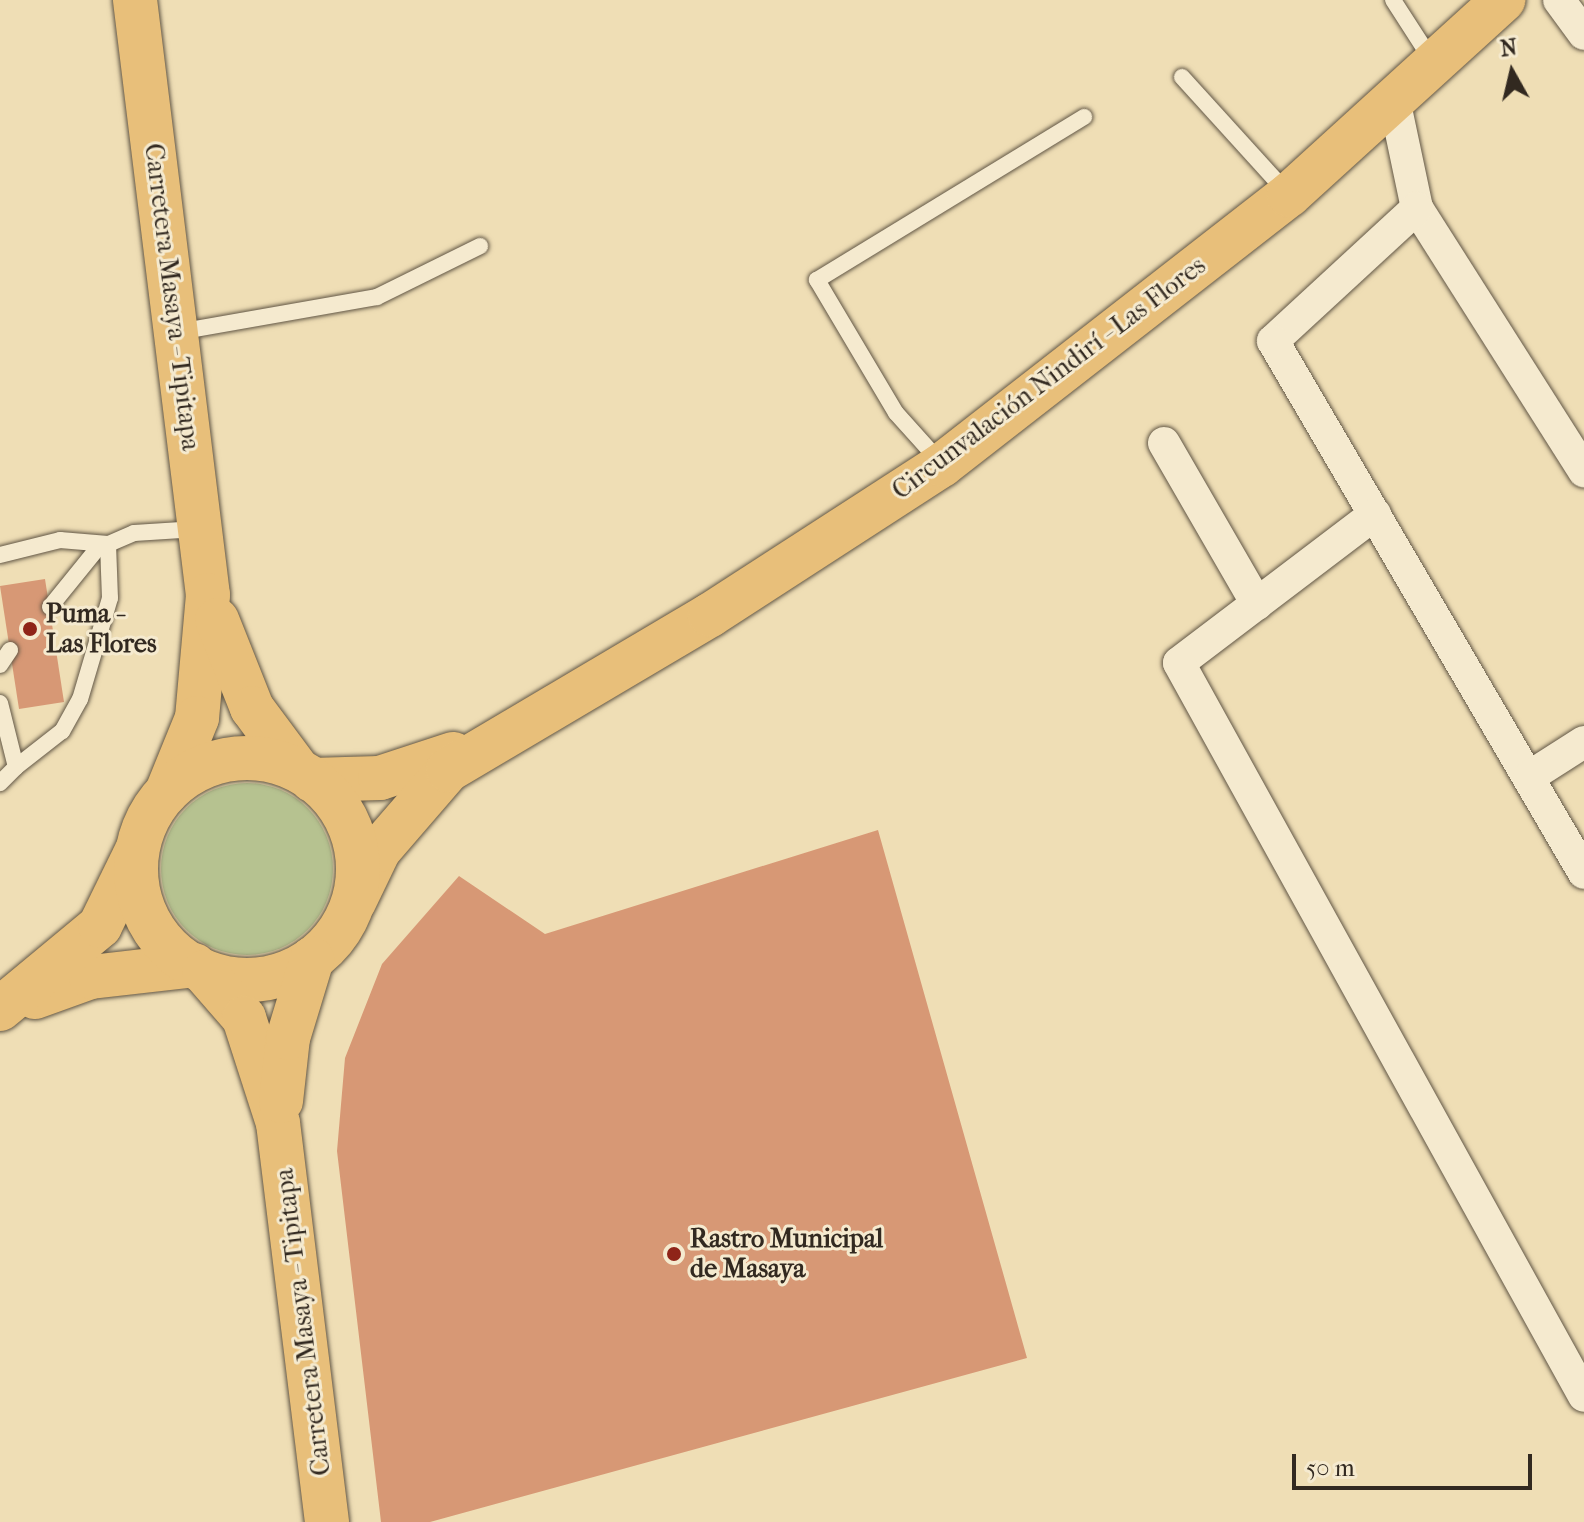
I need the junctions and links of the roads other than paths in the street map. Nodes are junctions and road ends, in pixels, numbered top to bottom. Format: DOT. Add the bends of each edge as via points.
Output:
graph roads {
  1 [pos="135,0"];
  2 [pos="1393,0"];
  3 [pos="1503,0"];
  4 [pos="1559,0"];
  5 [pos="1584,34"];
  6 [pos="1434,63"];
  7 [pos="1182,77"];
  8 [pos="1394,99"];
  9 [pos="1084,117"];
  10 [pos="1289,195"];
  11 [pos="1417,208"];
  12 [pos="480,246"];
  13 [pos="176,332"];
  14 [pos="1164,443"];
  15 [pos="942,465"];
  16 [pos="1584,471"];
  17 [pos="1375,514"];
  18 [pos="200,529"];
  19 [pos="108,544"];
  20 [pos="0,555"];
  21 [pos="208,595"];
  22 [pos="1257,604"];
  23 [pos="50,607"];
  24 [pos="10,650"];
  25 [pos="0,665"];
  26 [pos="0,703"];
  27 [pos="513,726"];
  28 [pos="1584,742"];
  29 [pos="16,767"];
  30 [pos="305,775"];
  31 [pos="1529,777"];
  32 [pos="0,783"];
  33 [pos="167,792"];
  34 [pos="137,850"];
  35 [pos="1584,873"];
  36 [pos="354,902"];
  37 [pos="312,959"];
  38 [pos="199,968"];
  39 [pos="1,1008"];
  40 [pos="278,1123"];
  41 [pos="1584,1396"];
  42 [pos="327,1522"];
  1 -- 13 [label="main road, Carretera Masaya - Tipitapa"];
  2 -- 6 [label="lane"];
  3 -- 6 [label="main road, Circunvalación Nindirí - Las Flores"];
  4 -- 5 [label="street"];
  6 -- 8 [label="main road, Circunvalación Nindirí - Las Flores"];
  7 -- 10 [label="lane"];
  8 -- 10 [label="main road, Circunvalación Nindirí - Las Flores"];
  8 -- 11 [label="street"];
  9 -- 15 [label="lane" via="817,280 896,413"];
  10 -- 15 [label="main road, Circunvalación Nindirí - Las Flores"];
  11 -- 16 [label="street"];
  11 -- 17 [label="street" via="1273,341"];
  12 -- 13 [label="lane" via="377,297"];
  13 -- 18 [label="main road, Carretera Masaya - Tipitapa"];
  14 -- 22 [label="street"];
  15 -- 27 [label="main road, Circunvalación Nindirí - Las Flores" via="710,615"];
  17 -- 22 [label="street"];
  17 -- 31 [label="street"];
  18 -- 19 [label="lane" via="134,533"];
  18 -- 21 [label="main road, Carretera Masaya - Tipitapa"];
  19 -- 20 [label="lane" via="60,540"];
  19 -- 23 [label="lane"];
  19 -- 29 [label="lane" via="110,598 80,699 62,731"];
  21 -- 30 [label="main road, Carretera Masaya - Tipitapa" via="252,708"];
  21 -- 33 [label="main road, Carretera Masaya - Tipitapa" via="197,718"];
  22 -- 41 [label="street" via="1179,663"];
  24 -- 25 [label="lane"];
  26 -- 29 [label="lane"];
  27 -- 30 [label="main road, Circunvalación Nindirí - Las Flores" via="412,772"];
  27 -- 36 [label="main road, Circunvalación Nindirí - Las Flores" via="417,799 379,850"];
  28 -- 31 [label="street"];
  29 -- 32 [label="lane"];
  30 -- 33 [label="main road" via="231,760 196,771"];
  30 -- 36 [label="main road" via="343,812 355,841"];
  31 -- 35 [label="street"];
  33 -- 34 [label="main road"];
  34 -- 38 [label="main road" via="137,887 149,922"];
  34 -- 39 [label="main road" via="100,926"];
  36 -- 37 [label="main road"];
  37 -- 38 [label="main road" via="262,979"];
  37 -- 40 [label="main road, Carretera Masaya - Tipitapa" via="288,1038"];
  38 -- 39 [label="main road" via="91,977"];
  38 -- 40 [label="main road, Carretera Masaya - Tipitapa" via="244,1018"];
  40 -- 42 [label="main road, Carretera Masaya - Tipitapa"];
}
